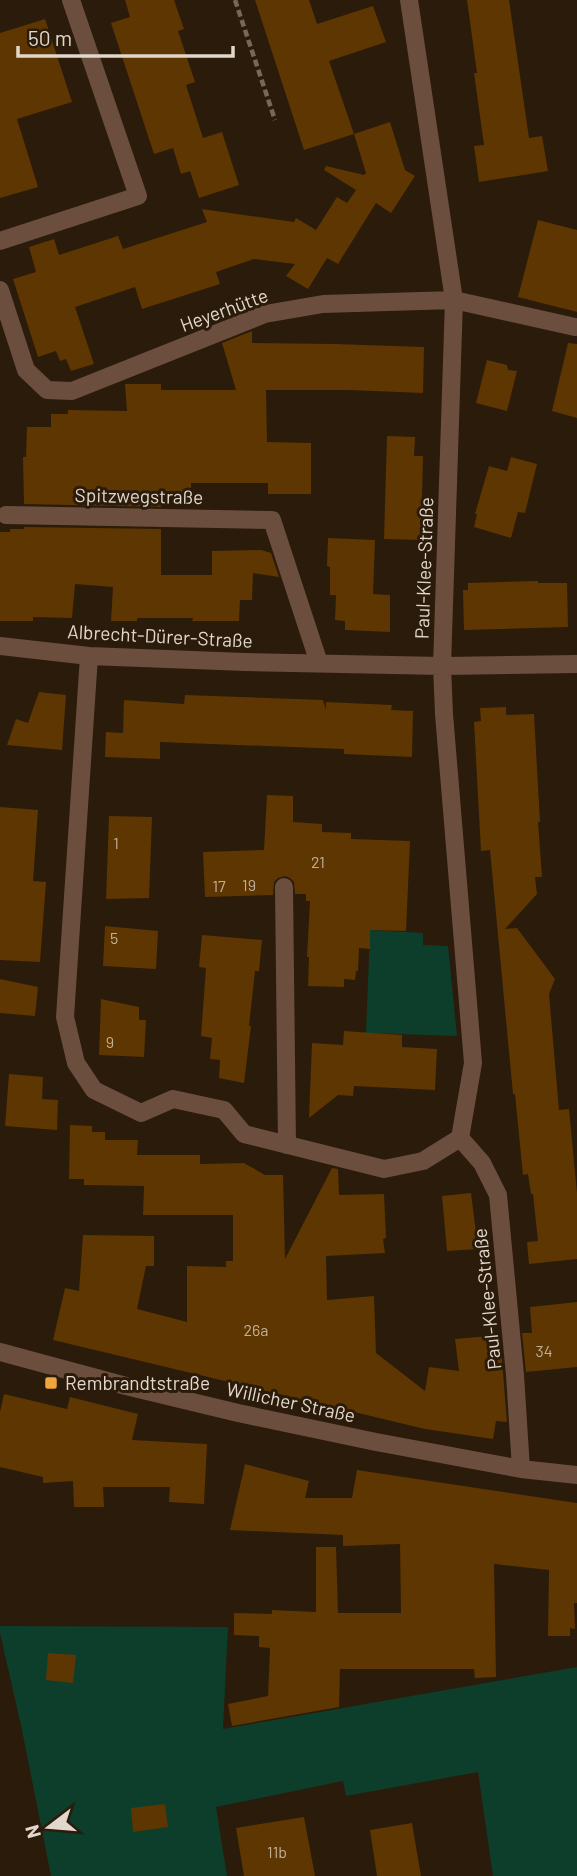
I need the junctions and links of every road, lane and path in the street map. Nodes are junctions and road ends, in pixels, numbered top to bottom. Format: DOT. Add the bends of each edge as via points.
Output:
graph roads {
  1 [pos="71,0"];
  2 [pos="235,0"];
  3 [pos="409,0"];
  4 [pos="275,120"];
  5 [pos="0,241"];
  6 [pos="0,290"];
  7 [pos="454,300"];
  8 [pos="575,327"];
  9 [pos="6,515"];
  10 [pos="0,646"];
  11 [pos="89,656"];
  12 [pos="319,663"];
  13 [pos="577,664"];
  14 [pos="442,666"];
  15 [pos="284,887"];
  16 [pos="460,1138"];
  17 [pos="287,1145"];
  18 [pos="0,1352"];
  19 [pos="521,1469"];
  20 [pos="577,1475"];
  1 -- 5 [label="street" via="138,196"];
  2 -- 4 [label="path"];
  3 -- 7 [label="street, Paul-Klee-Straße"];
  6 -- 7 [label="street, Heyerhütte" via="26,370 47,390 72,391 265,314 323,304"];
  7 -- 8 [label="street, Heyerhütte"];
  7 -- 14 [label="street, Paul-Klee-Straße"];
  9 -- 12 [label="street, Spitzwegstraße" via="272,520"];
  10 -- 11 [label="street, Albrecht-Dürer-Straße"];
  11 -- 12 [label="street, Albrecht-Dürer-Straße"];
  11 -- 17 [label="street" via="65,1017 76,1063 94,1090 141,1113 173,1098 224,1110 244,1135"];
  12 -- 14 [label="street, Albrecht-Dürer-Straße"];
  13 -- 14 [label="street, Albrecht-Dürer-Straße"];
  14 -- 16 [label="street, Paul-Klee-Straße" via="473,1063"];
  15 -- 17 [label="street"];
  16 -- 17 [label="street" via="423,1161 384,1169"];
  16 -- 19 [label="street, Paul-Klee-Straße" via="482,1163 498,1195"];
  18 -- 19 [label="street, Willicher Straße" via="237,1413"];
  19 -- 20 [label="street, Willicher Straße"];
}
